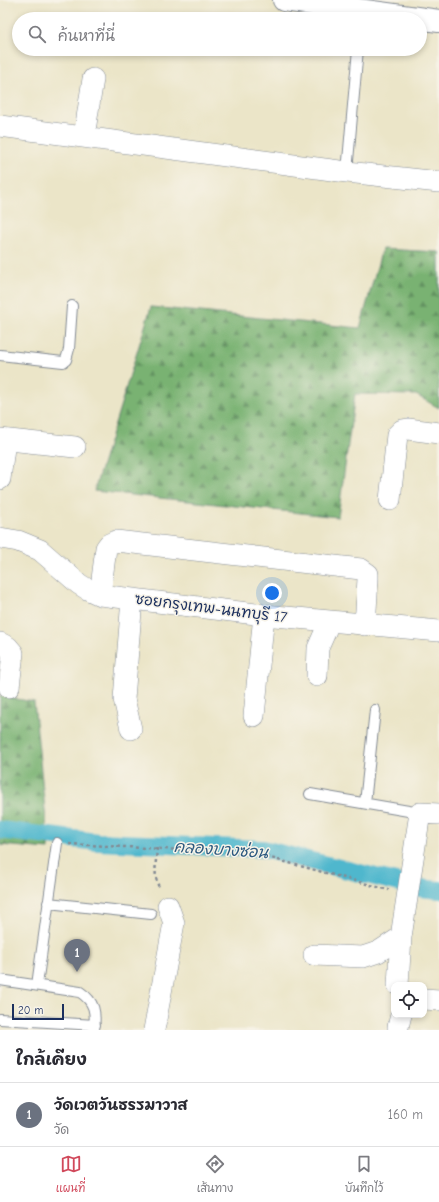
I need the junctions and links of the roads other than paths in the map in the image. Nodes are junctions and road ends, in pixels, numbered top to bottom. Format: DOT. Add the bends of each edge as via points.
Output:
graph roads {
  1 [pos="284,0"];
  2 [pos="346,12"];
  3 [pos="427,20"];
  4 [pos="439,21"];
  5 [pos="357,56"];
  6 [pos="93,79"];
  7 [pos="0,126"];
  8 [pos="84,137"];
  9 [pos="347,172"];
  10 [pos="439,182"];
  11 [pos="72,306"];
  12 [pos="0,355"];
  13 [pos="439,433"];
  14 [pos="2,440"];
  15 [pos="76,447"];
  16 [pos="0,479"];
  17 [pos="390,500"];
  18 [pos="0,538"];
  19 [pos="100,595"];
  20 [pos="132,599"];
  21 [pos="264,615"];
  22 [pos="326,621"];
  23 [pos="365,625"];
  24 [pos="439,631"];
  25 [pos="0,643"];
  26 [pos="317,676"];
  27 [pos="9,687"];
  28 [pos="375,710"];
  29 [pos="254,716"];
  30 [pos="131,730"];
  31 [pos="310,794"];
  32 [pos="365,803"];
  33 [pos="429,813"];
  34 [pos="57,843"];
  35 [pos="48,903"];
  36 [pos="159,910"];
  37 [pos="401,938"];
  38 [pos="314,955"];
  39 [pos="0,980"];
  40 [pos="398,982"];
  41 [pos="37,985"];
  42 [pos="427,998"];
  43 [pos="439,1000"];
  44 [pos="400,1018"];
  45 [pos="0,1019"];
  46 [pos="95,1028"];
  47 [pos="154,1030"];
  48 [pos="398,1030"];
  1 -- 2 [label="street"];
  3 -- 4 [label="street"];
  5 -- 9 [label="lane"];
  6 -- 8 [label="street"];
  7 -- 8 [label="street"];
  8 -- 9 [label="street"];
  9 -- 10 [label="street"];
  11 -- 12 [label="lane" via="66,360 63,362"];
  13 -- 17 [label="street" via="408,429 397,435"];
  14 -- 15 [label="street"];
  14 -- 16 [label="street"];
  18 -- 19 [label="street, ซอยกรุงเทพ-นนทบุรี 17" via="18,541 40,550 79,584"];
  19 -- 20 [label="street, ซอยกรุงเทพ-นนทบุรี 17"];
  19 -- 23 [label="street" via="106,548 116,541 361,569 368,574"];
  20 -- 21 [label="street, ซอยกรุงเทพ-นนทบุรี 17"];
  20 -- 30 [label="street" via="124,688"];
  21 -- 22 [label="street, ซอยกรุงเทพ-นนทบุรี 17"];
  21 -- 29 [label="street"];
  22 -- 23 [label="street, ซอยกรุงเทพ-นนทบุรี 17"];
  22 -- 26 [label="street" via="326,630 318,648"];
  23 -- 24 [label="street, ซอยกรุงเทพ-นนทบุรี 17"];
  25 -- 27 [label="street" via="13,653"];
  28 -- 32 [label="lane"];
  31 -- 32 [label="lane"];
  32 -- 33 [label="lane"];
  33 -- 37 [label="street" via="410,871"];
  34 -- 35 [label="lane"];
  35 -- 36 [label="lane"];
  35 -- 41 [label="lane"];
  36 -- 47 [label="street" via="174,923"];
  37 -- 38 [label="street" via="378,952 363,957"];
  37 -- 40 [label="street"];
  39 -- 41 [label="lane"];
  41 -- 46 [label="lane" via="80,992 95,1008"];
  42 -- 43 [label="street"];
  44 -- 48 [label="street"];
  45 -- 46 [label="lane"];
}
